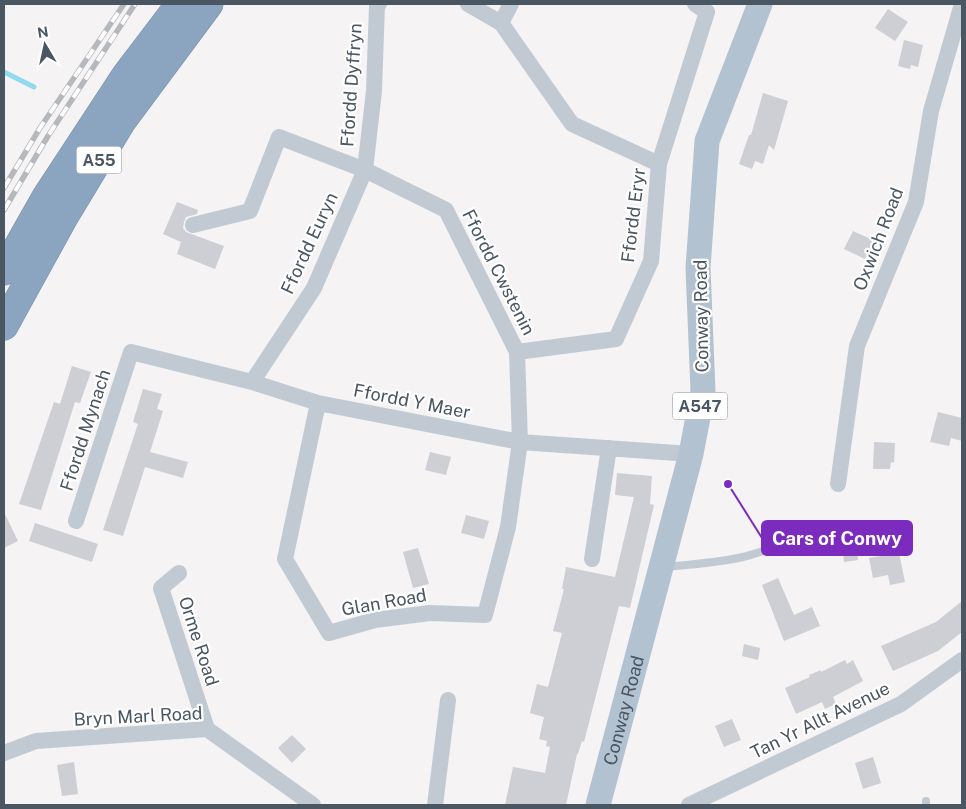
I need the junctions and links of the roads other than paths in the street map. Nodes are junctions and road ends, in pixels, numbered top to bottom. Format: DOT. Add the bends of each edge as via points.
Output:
graph roads {
  1 [pos="180,4"];
  2 [pos="209,4"];
  3 [pos="378,4"];
  4 [pos="468,4"];
  5 [pos="510,4"];
  6 [pos="695,4"];
  7 [pos="760,4"];
  8 [pos="958,7"];
  9 [pos="501,22"];
  10 [pos="659,164"];
  11 [pos="365,170"];
  12 [pos="193,225"];
  13 [pos="4,271"];
  14 [pos="4,326"];
  15 [pos="132,352"];
  16 [pos="517,352"];
  17 [pos="252,382"];
  18 [pos="318,402"];
  19 [pos="520,442"];
  20 [pos="609,448"];
  21 [pos="691,454"];
  22 [pos="838,484"];
  23 [pos="76,521"];
  24 [pos="791,541"];
  25 [pos="592,559"];
  26 [pos="661,568"];
  27 [pos="179,573"];
  28 [pos="962,660"];
  29 [pos="448,700"];
  30 [pos="208,729"];
  31 [pos="4,753"];
  32 [pos="312,805"];
  33 [pos="435,805"];
  34 [pos="598,805"];
  35 [pos="689,805"];
  1 -- 13 [label="highway, A55" via="121,83 46,197"];
  2 -- 14 [label="highway, A55" via="122,121"];
  3 -- 11 [label="street, Ffordd Dyffryn" via="374,91"];
  4 -- 9 [label="street"];
  5 -- 9 [label="street"];
  6 -- 10 [label="street, Ffordd Eryr" via="707,12"];
  7 -- 21 [label="main road, Conway Road / A547" via="707,141 698,268 703,392"];
  8 -- 22 [label="street, Oxwich Road" via="932,111 916,202 857,346"];
  9 -- 10 [label="street" via="572,124"];
  10 -- 16 [label="street, Ffordd Eryr" via="651,261 616,339"];
  11 -- 12 [label="street, Ffordd Cwstenin" via="278,137 250,211"];
  11 -- 16 [label="street, Ffordd Cwstenin" via="446,210"];
  11 -- 17 [label="street, Ffordd Euryn" via="314,288"];
  15 -- 17 [label="street, Ffordd Y Maer"];
  15 -- 23 [label="street, Ffordd Mynach"];
  16 -- 19 [label="street, Ffordd Cwstenin"];
  17 -- 18 [label="street, Ffordd Y Maer"];
  18 -- 19 [label="street, Ffordd Y Maer"];
  18 -- 19 [label="street, Glan Road" via="285,559 329,633 375,620 430,613 485,615 508,527"];
  19 -- 20 [label="street, Ffordd Y Maer"];
  20 -- 21 [label="street, Ffordd Y Maer"];
  20 -- 25 [label="street"];
  21 -- 26 [label="main road, Conway Road / A547"];
  24 -- 26 [label="lane" via="741,558"];
  26 -- 34 [label="main road, Conway Road / A547"];
  27 -- 30 [label="street, Orme Road" via="161,588"];
  28 -- 35 [label="street, Tan Yr Allt Avenue" via="901,704"];
  29 -- 33 [label="street"];
  30 -- 31 [label="street, Bryn Marl Road" via="36,741"];
  30 -- 32 [label="street, Bryn Marl Road"];
}
